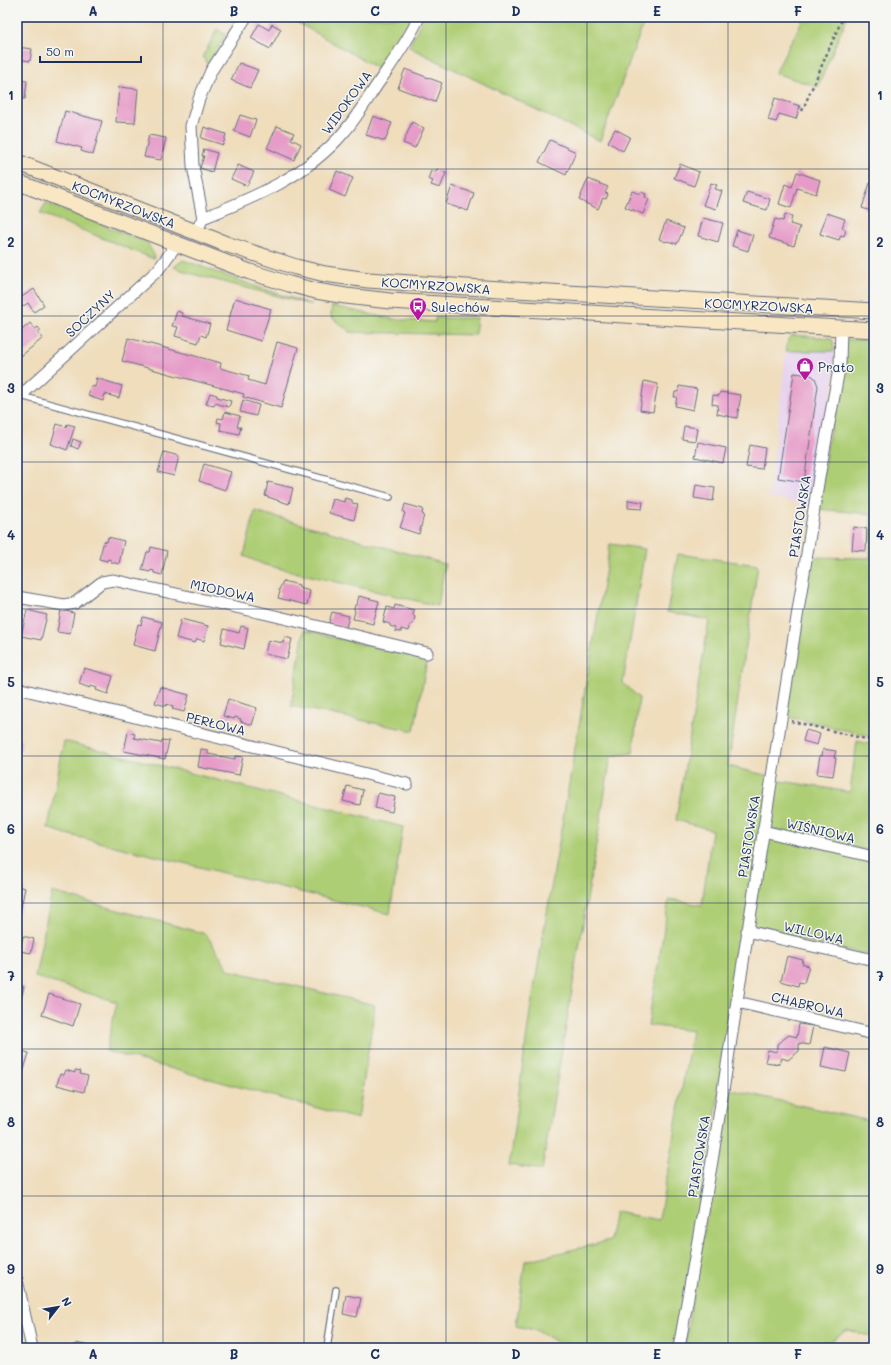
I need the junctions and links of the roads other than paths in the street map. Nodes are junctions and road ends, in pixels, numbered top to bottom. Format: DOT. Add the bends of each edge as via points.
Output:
graph roads {
  1 [pos="246,17"];
  2 [pos="419,17"];
  3 [pos="17,162"];
  4 [pos="17,182"];
  5 [pos="203,218"];
  6 [pos="196,232"];
  7 [pos="177,244"];
  8 [pos="874,311"];
  9 [pos="841,328"];
  10 [pos="874,330"];
  11 [pos="19,398"];
  12 [pos="390,497"];
  13 [pos="17,597"];
  14 [pos="427,653"];
  15 [pos="17,688"];
  16 [pos="407,784"];
  17 [pos="763,832"];
  18 [pos="874,857"];
  19 [pos="747,931"];
  20 [pos="874,960"];
  21 [pos="737,1002"];
  22 [pos="874,1034"];
  23 [pos="17,1280"];
  24 [pos="336,1290"];
  25 [pos="32,1348"];
  26 [pos="327,1348"];
  27 [pos="679,1348"];
  1 -- 5 [label="street" via="211,71 191,126 193,166"];
  2 -- 5 [label="street, WIDOKOWA" via="346,131 328,150 287,180"];
  3 -- 6 [label="main road, KOCMYRZOWSKA"];
  4 -- 7 [label="main road, KOCMYRZOWSKA"];
  5 -- 6 [label="street"];
  6 -- 8 [label="main road, KOCMYRZOWSKA" via="296,267 368,280"];
  7 -- 9 [label="main road, KOCMYRZOWSKA" via="269,278 346,296 477,307"];
  7 -- 11 [label="street, SOCZYNY" via="158,270"];
  9 -- 10 [label="main road, KOCMYRZOWSKA"];
  9 -- 17 [label="street, PIASTOWSKA" via="840,364 819,477"];
  11 -- 12 [label="lane"];
  13 -- 14 [label="street, MIODOWA" via="64,605 75,603 102,582 113,580"];
  15 -- 16 [label="street, PERŁOWA"];
  17 -- 18 [label="street, WIŚNIOWA"];
  17 -- 19 [label="street, PIASTOWSKA"];
  19 -- 20 [label="street, WILLOWA"];
  19 -- 21 [label="street, PIASTOWSKA"];
  21 -- 22 [label="street, CHABROWA"];
  21 -- 27 [label="street, PIASTOWSKA"];
  23 -- 25 [label="street"];
  24 -- 26 [label="lane"];
}
